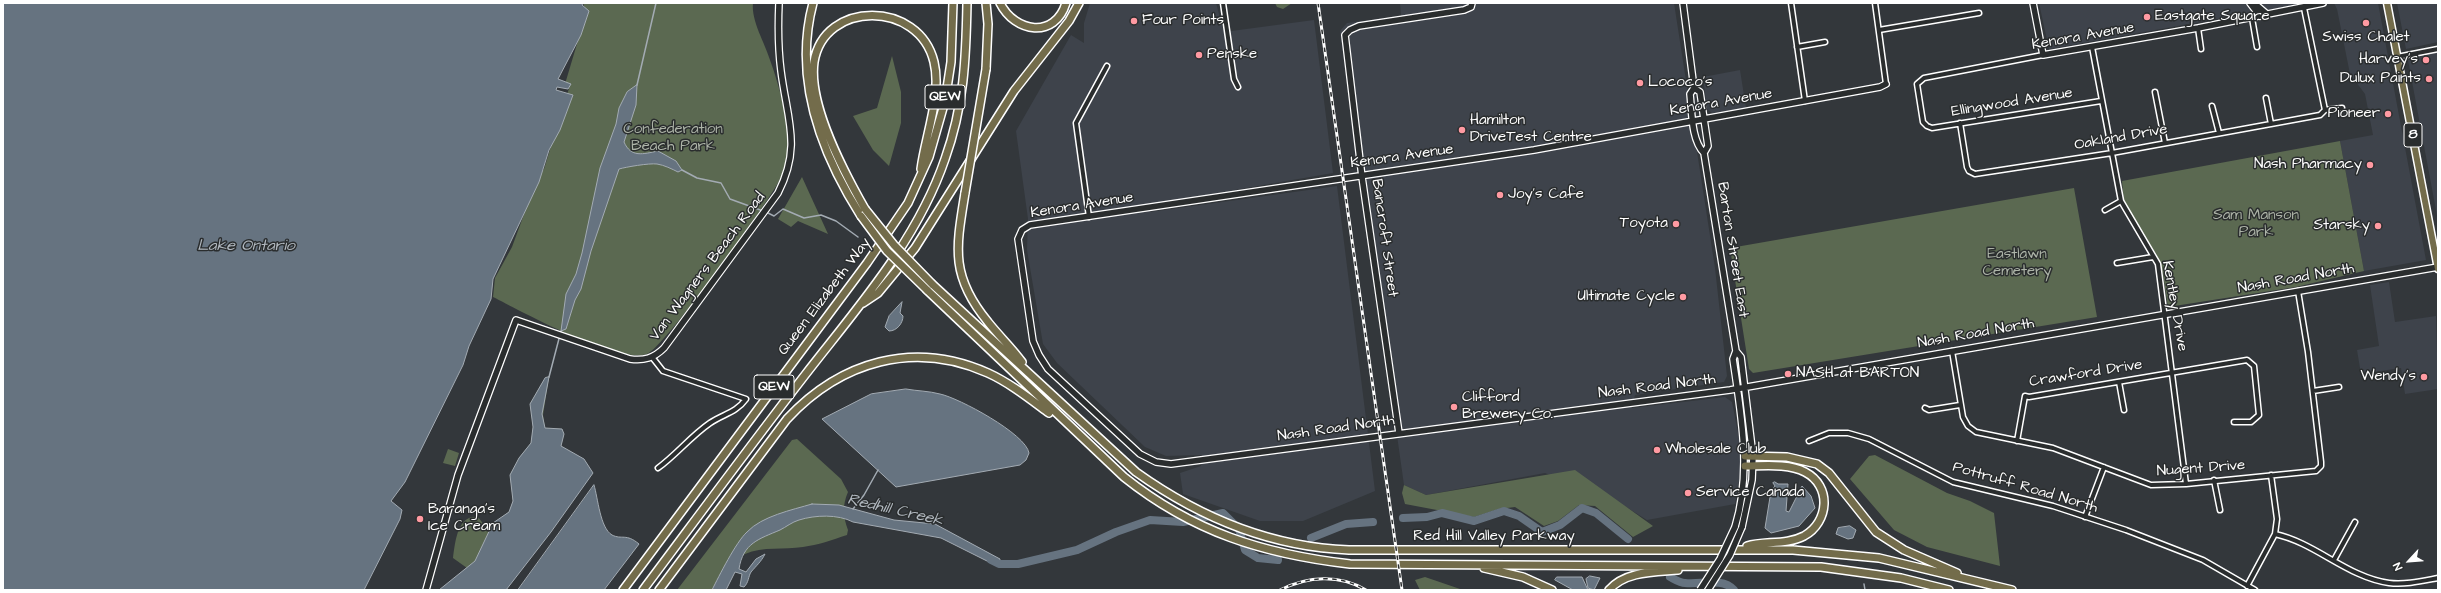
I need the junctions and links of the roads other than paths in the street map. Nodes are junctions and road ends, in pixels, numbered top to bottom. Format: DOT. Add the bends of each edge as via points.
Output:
graph roads {
  1 [pos="779,3"];
  2 [pos="813,3"];
  3 [pos="948,3"];
  4 [pos="953,3"];
  5 [pos="967,3"];
  6 [pos="986,3"];
  7 [pos="1000,3"];
  8 [pos="1066,3"];
  9 [pos="1079,3"];
  10 [pos="1223,3"];
  11 [pos="1683,3"];
  12 [pos="1791,3"];
  13 [pos="1875,3"];
  14 [pos="2033,3"];
  15 [pos="2250,3"];
  16 [pos="2254,3"];
  17 [pos="2323,3"];
  18 [pos="2387,3"];
  19 [pos="1472,5"];
  20 [pos="2304,8"];
  21 [pos="954,12"];
  22 [pos="1979,13"];
  23 [pos="2268,15"];
  24 [pos="2260,16"];
  25 [pos="2252,18"];
  26 [pos="2198,28"];
  27 [pos="1879,30"];
  28 [pos="1825,42"];
  29 [pos="1797,47"];
  30 [pos="2092,47"];
  31 [pos="2257,47"];
  32 [pos="2201,49"];
  33 [pos="2438,49"];
  34 [pos="2043,56"];
  35 [pos="2397,57"];
  36 [pos="1107,66"];
  37 [pos="1886,84"];
  38 [pos="1238,87"];
  39 [pos="1694,88"];
  40 [pos="2155,92"];
  41 [pos="2266,98"];
  42 [pos="1805,101"];
  43 [pos="2101,101"];
  44 [pos="2212,106"];
  45 [pos="2342,108"];
  46 [pos="2325,110"];
  47 [pos="1703,119"];
  48 [pos="1694,120"];
  49 [pos="1960,123"];
  50 [pos="2271,124"];
  51 [pos="1927,126"];
  52 [pos="2219,133"];
  53 [pos="2165,143"];
  54 [pos="1704,153"];
  55 [pos="2112,153"];
  56 [pos="1362,176"];
  57 [pos="919,179"];
  58 [pos="2121,201"];
  59 [pos="2105,210"];
  60 [pos="1089,217"];
  61 [pos="1018,234"];
  62 [pos="2153,257"];
  63 [pos="2117,263"];
  64 [pos="2438,268"];
  65 [pos="2298,291"];
  66 [pos="858,306"];
  67 [pos="2164,313"];
  68 [pos="1736,351"];
  69 [pos="1952,351"];
  70 [pos="652,357"];
  71 [pos="1028,372"];
  72 [pos="2173,372"];
  73 [pos="2119,382"];
  74 [pos="2339,387"];
  75 [pos="1745,388"];
  76 [pos="1738,389"];
  77 [pos="2313,391"];
  78 [pos="1960,405"];
  79 [pos="1925,408"];
  80 [pos="2124,410"];
  81 [pos="2234,422"];
  82 [pos="1064,423"];
  83 [pos="1399,433"];
  84 [pos="1809,441"];
  85 [pos="2017,441"];
  86 [pos="1745,456"];
  87 [pos="1753,456"];
  88 [pos="1745,466"];
  89 [pos="1753,466"];
  90 [pos="2104,467"];
  91 [pos="658,468"];
  92 [pos="2271,475"];
  93 [pos="2214,480"];
  94 [pos="2186,484"];
  95 [pos="2220,510"];
  96 [pos="2085,518"];
  97 [pos="2355,522"];
  98 [pos="2275,534"];
  99 [pos="1737,549"];
  100 [pos="2334,560"];
  101 [pos="1480,566"];
  102 [pos="1692,566"];
  103 [pos="1964,577"];
  104 [pos="2438,578"];
  105 [pos="2247,586"];
  106 [pos="426,590"];
  107 [pos="623,590"];
  108 [pos="643,590"];
  109 [pos="659,590"];
  110 [pos="1552,590"];
  111 [pos="1609,590"];
  112 [pos="1700,590"];
  113 [pos="1708,590"];
  114 [pos="1949,590"];
  115 [pos="2012,590"];
  116 [pos="2255,590"];
  1 -- 70 [label="street, Van Wagners Beach Road" via="779,54 792,144 786,178 762,215 664,348"];
  2 -- 82 [label="highway, bridge" via="805,45 811,100 833,166 861,216 887,251"];
  3 -- 21 [label="highway"];
  4 -- 21 [label="highway, Queen Elizabeth Way / QEW"];
  5 -- 66 [label="highway, Queen Elizabeth Way / QEW" via="966,67 962,99 945,160 917,220"];
  6 -- 71 [label="highway, bridge" via="986,69 957,249 962,280 974,302 1017,354"];
  7 -- 8 [label="highway" via="1010,18 1020,26 1036,28 1053,22"];
  9 -- 66 [label="highway" via="1069,22 1014,91 914,248 878,293"];
  10 -- 38 [label="street" via="1234,79"];
  11 -- 39 [label="street, Barton Street East"];
  12 -- 29 [label="street"];
  13 -- 27 [label="street"];
  14 -- 34 [label="street"];
  15 -- 24 [label="street"];
  16 -- 23 [label="street"];
  17 -- 20 [label="street, Kenora Avenue"];
  18 -- 35 [label="main road, 8"];
  19 -- 56 [label="street, Bancroft Street" via="1464,10 1359,26 1345,35"];
  20 -- 23 [label="street, Kenora Avenue"];
  20 -- 46 [label="street"];
  21 -- 57 [label="highway, Queen Elizabeth Way / QEW" via="951,62 945,101 937,132"];
  22 -- 27 [label="street"];
  23 -- 24 [label="street, Kenora Avenue"];
  24 -- 25 [label="street, Kenora Avenue"];
  25 -- 26 [label="street, Kenora Avenue"];
  25 -- 31 [label="street"];
  26 -- 30 [label="street, Kenora Avenue"];
  26 -- 32 [label="street"];
  27 -- 37 [label="street"];
  28 -- 29 [label="street"];
  29 -- 42 [label="street"];
  30 -- 34 [label="street, Kenora Avenue"];
  30 -- 43 [label="street, Kentley Drive"];
  33 -- 35 [label="street"];
  34 -- 51 [label="street, Kenora Avenue" via="1924,78 1917,84 1923,122"];
  35 -- 64 [label="main road, 8"];
  36 -- 60 [label="street" via="1076,123"];
  37 -- 42 [label="street, Kenora Avenue"];
  39 -- 47 [label="street, Barton Street East" via="1700,92"];
  39 -- 48 [label="street, Barton Street East" via="1690,94"];
  40 -- 53 [label="street"];
  41 -- 50 [label="street"];
  42 -- 47 [label="street, Kenora Avenue"];
  43 -- 49 [label="street, Ellingwood Avenue"];
  43 -- 55 [label="street, Kentley Drive"];
  44 -- 52 [label="street"];
  45 -- 46 [label="street, Oakland Drive"];
  46 -- 50 [label="street, Oakland Drive" via="2320,115"];
  47 -- 48 [label="street, Kenora Avenue"];
  47 -- 54 [label="street, Barton Street East" via="1708,146"];
  48 -- 54 [label="street, Barton Street East" via="1698,147"];
  48 -- 56 [label="street, Kenora Avenue" via="1536,150"];
  49 -- 51 [label="street, Ellingwood Avenue" via="1932,128"];
  49 -- 55 [label="street, Oakland Drive" via="1967,167 1975,174"];
  50 -- 52 [label="street, Oakland Drive"];
  52 -- 53 [label="street, Oakland Drive"];
  53 -- 55 [label="street, Oakland Drive"];
  54 -- 68 [label="street, Barton Street East"];
  55 -- 58 [label="street, Kentley Drive"];
  56 -- 60 [label="street, Kenora Avenue"];
  56 -- 83 [label="street, Bancroft Street"];
  57 -- 71 [label="highway, bridge" via="933,108 934,63 928,44 908,23 889,14 868,12 847,18 830,30 819,45 814,62 814,81 833,147 865,209 894,245 932,284"];
  57 -- 107 [label="highway, Queen Elizabeth Way / QEW" via="908,203 867,262"];
  58 -- 59 [label="street"];
  58 -- 62 [label="street, Kentley Drive"];
  60 -- 61 [label="street, Kenora Avenue" via="1030,225"];
  61 -- 83 [label="street, Nash Road North" via="1033,341 1039,356 1048,369 1140,454 1156,462 1171,464"];
  62 -- 63 [label="street"];
  62 -- 67 [label="street, Kentley Drive" via="2158,264"];
  64 -- 65 [label="street, Nash Road North"];
  65 -- 67 [label="street, Nash Road North"];
  65 -- 77 [label="street, Nugent Drive"];
  66 -- 108 [label="highway, Queen Elizabeth Way / QEW"];
  67 -- 69 [label="street, Nash Road North"];
  67 -- 72 [label="street, Kentley Drive"];
  68 -- 75 [label="street, Barton Street East" via="1741,357"];
  68 -- 76 [label="street, Barton Street East" via="1732,359"];
  69 -- 75 [label="street, Nash Road North"];
  69 -- 78 [label="street, Nugent Drive"];
  70 -- 91 [label="street" via="663,371 746,399 737,410 710,423"];
  70 -- 106 [label="street, Van Wagners Beach Road" via="646,360 630,359 516,320 458,474"];
  71 -- 99 [label="highway, Red Hill Valley Parkway" via="1108,448 1160,489 1200,512 1276,540 1331,549"];
  72 -- 73 [label="street, Crawford Drive"];
  72 -- 81 [label="street, Crawford Drive" via="2242,360 2250,361 2254,366 2259,415 2251,422"];
  72 -- 94 [label="street, Kentley Drive"];
  73 -- 80 [label="street"];
  73 -- 85 [label="street, Crawford Drive" via="2025,396"];
  74 -- 77 [label="street"];
  75 -- 76 [label="street, Nash Road North"];
  75 -- 87 [label="street, Barton Street East"];
  76 -- 83 [label="street, Nash Road North"];
  76 -- 86 [label="street, Barton Street East"];
  77 -- 92 [label="street, Nugent Drive" via="2321,466 2316,470"];
  78 -- 79 [label="street" via="1929,410"];
  78 -- 85 [label="street, Nugent Drive" via="1968,426 1976,432"];
  82 -- 101 [label="highway, Red Hill Valley Parkway" via="1153,500 1193,522 1243,543 1287,555 1350,564"];
  82 -- 109 [label="highway" via="1007,383 970,366 947,359 911,357 882,360 861,367 822,387 792,414"];
  84 -- 96 [label="street, Pottruff Road North" via="1823,434 1848,433 1884,446 1953,482 2053,506"];
  85 -- 90 [label="street, Nugent Drive" via="2053,448"];
  86 -- 87 [label="highway"];
  86 -- 88 [label="street, Barton Street East"];
  87 -- 89 [label="street, Barton Street East"];
  87 -- 103 [label="highway" via="1795,458 1817,464 1829,473 1876,532 1904,550 1945,566"];
  88 -- 89 [label="highway"];
  88 -- 112 [label="street, Barton Street East, bridge" via="1742,498 1735,527 1720,559"];
  89 -- 99 [label="highway" via="1778,466 1806,472 1820,486 1824,509 1816,526 1800,538"];
  89 -- 113 [label="street, Barton Street East, bridge" via="1742,527 1730,555"];
  90 -- 94 [label="street, Nugent Drive" via="2151,485"];
  90 -- 96 [label="street"];
  92 -- 93 [label="street, Nugent Drive"];
  92 -- 98 [label="street" via="2276,506"];
  93 -- 94 [label="street, Nugent Drive"];
  93 -- 95 [label="street"];
  96 -- 105 [label="street, Pottruff Road North" via="2126,530 2203,560"];
  97 -- 100 [label="street"];
  98 -- 100 [label="street" via="2293,538"];
  98 -- 105 [label="street"];
  99 -- 103 [label="highway, Red Hill Valley Parkway" via="1836,553 1879,558"];
  100 -- 104 [label="street" via="2369,578 2388,583"];
  101 -- 102 [label="highway, Red Hill Valley Parkway"];
  101 -- 110 [label="highway" via="1523,576"];
  102 -- 111 [label="highway" via="1634,575 1621,580"];
  102 -- 114 [label="highway, Red Hill Valley Parkway" via="1821,567 1901,578"];
  103 -- 115 [label="highway, Red Hill Valley Parkway"];
  105 -- 116 [label="street, Pottruff Road North"];
}
